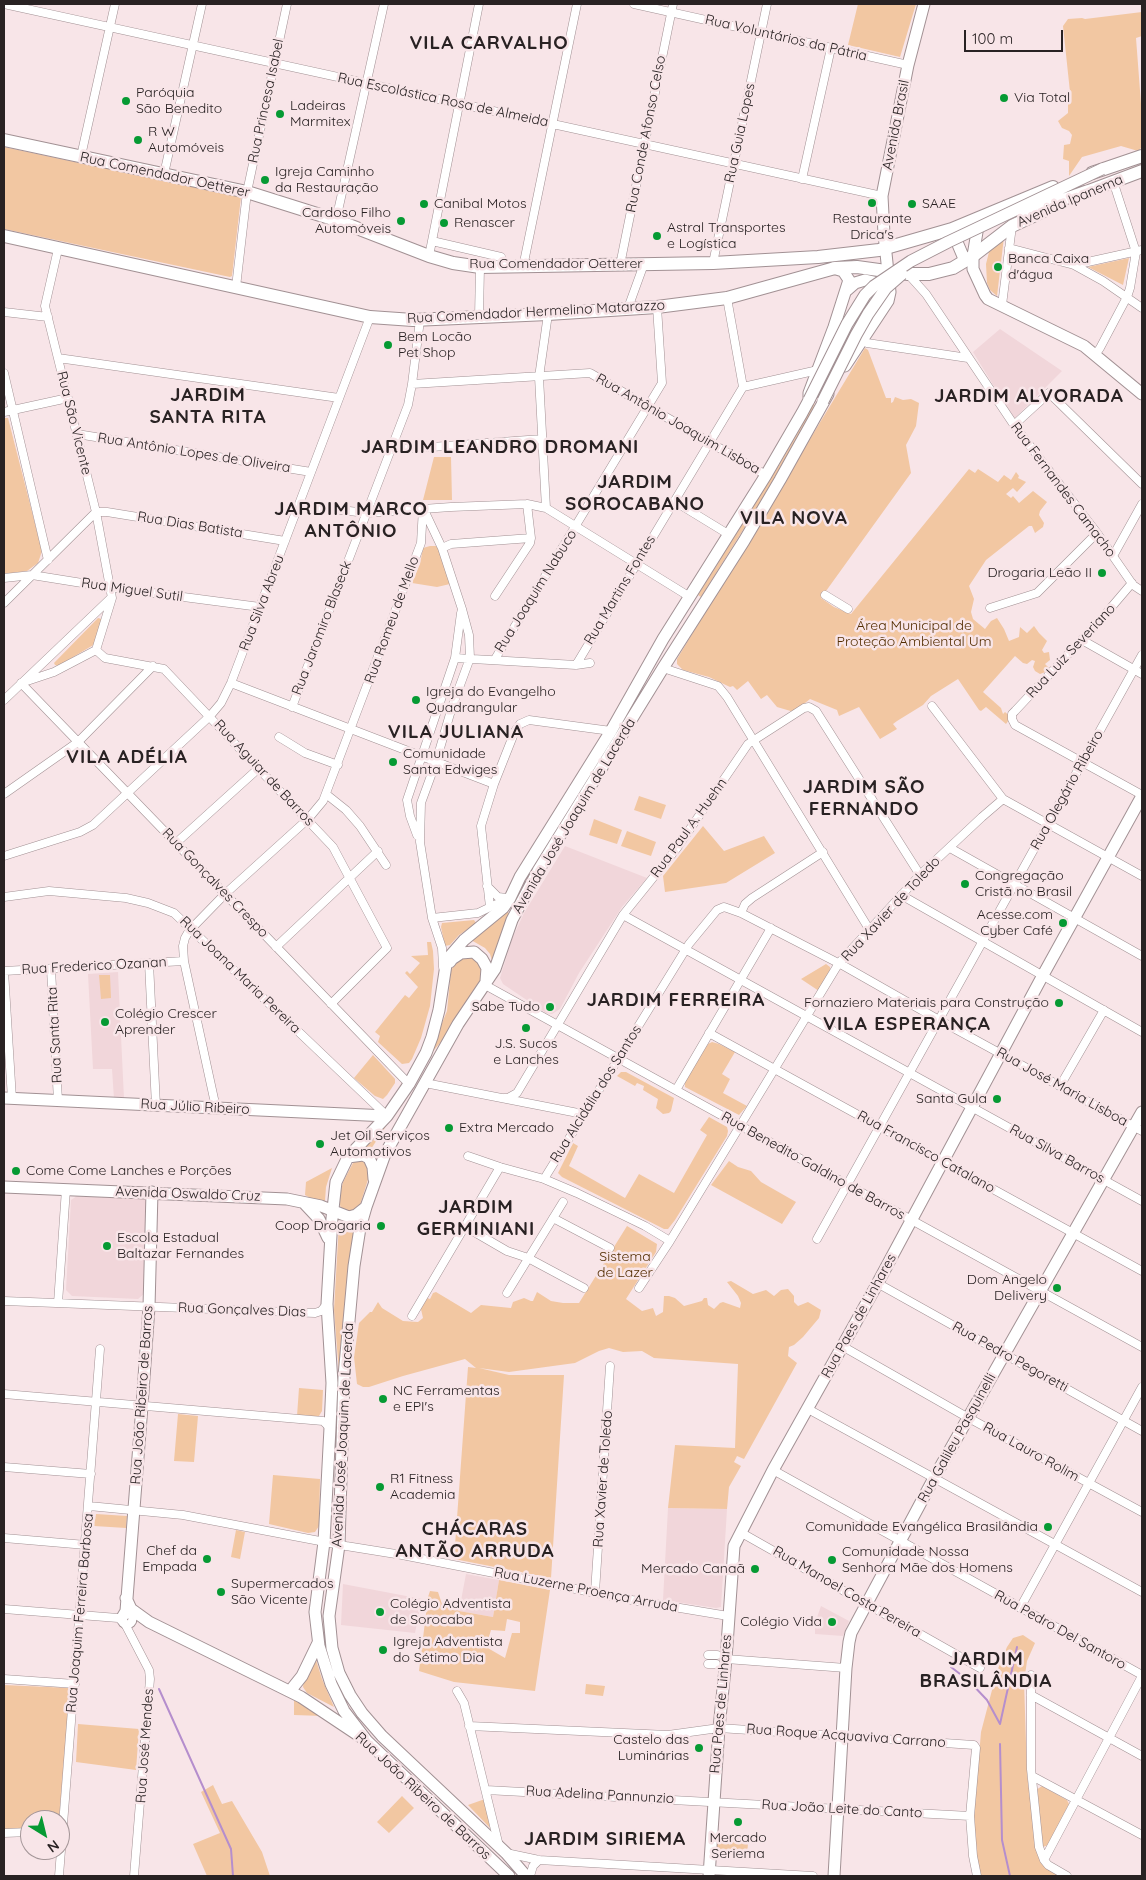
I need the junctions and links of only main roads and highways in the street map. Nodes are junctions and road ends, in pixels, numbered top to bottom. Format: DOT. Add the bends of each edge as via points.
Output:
graph roads {
  1 [pos="924,4"];
  2 [pos="4,140"];
  3 [pos="1142,156"];
  4 [pos="1102,169"];
  5 [pos="1142,171"];
  6 [pos="1088,191"];
  7 [pos="979,217"];
  8 [pos="946,231"];
  9 [pos="884,234"];
  10 [pos="4,236"];
  11 [pos="901,245"];
  12 [pos="886,249"];
  13 [pos="969,258"];
  14 [pos="832,268"];
  15 [pos="888,272"];
  16 [pos="846,290"];
  17 [pos="878,314"];
  18 [pos="1142,393"];
  19 [pos="809,400"];
  20 [pos="823,401"];
  21 [pos="1142,796"];
  22 [pos="444,981"];
  23 [pos="485,985"];
  24 [pos="8,1099"];
  25 [pos="1142,1112"];
  26 [pos="387,1116"];
  27 [pos="1138,1129"];
  28 [pos="348,1156"];
  29 [pos="374,1186"];
  30 [pos="4,1187"];
  31 [pos="152,1192"];
  32 [pos="304,1203"];
  33 [pos="366,1207"];
  34 [pos="332,1210"];
  35 [pos="329,1247"];
  36 [pos="126,1598"];
  37 [pos="149,1622"];
  38 [pos="318,1642"];
  39 [pos="302,1676"];
  40 [pos="290,1692"];
  41 [pos="301,1697"];
  42 [pos="356,1704"];
  43 [pos="347,1715"];
  44 [pos="334,1718"];
  45 [pos="382,1736"];
  46 [pos="367,1740"];
  47 [pos="710,1873"];
  48 [pos="509,1876"];
  49 [pos="526,1876"];
  50 [pos="834,1876"];
  1 -- 9 [label="main road, Avenida Brasil" via="908,65 882,196"];
  2 -- 12 [label="main road, Rua Comendador Oetterer" via="247,192 336,220 429,256 480,267 713,262 818,257"];
  3 -- 4 [label="main road, Avenida Ipanema"];
  4 -- 7 [label="main road, Avenida Ipanema"];
  4 -- 19 [label="main road, bridge" via="948,242 911,261 874,286 847,324"];
  5 -- 6 [label="main road, Avenida Ipanema"];
  6 -- 13 [label="main road, Avenida Ipanema" via="1012,226"];
  6 -- 20 [label="main road, bridge" via="1015,216 973,235 934,254 897,278 868,314"];
  7 -- 8 [label="main road, Avenida Ipanema"];
  7 -- 13 [label="main road"];
  8 -- 11 [label="main road, Avenida Ipanema"];
  8 -- 13 [label="main road" via="954,235"];
  9 -- 11 [label="main road"];
  9 -- 12 [label="main road, Avenida Brasil"];
  10 -- 14 [label="main road, Rua Comendador Hermelino Matarazzo" via="370,317 420,320 548,314 727,298"];
  11 -- 12 [label="main road, Avenida Ipanema"];
  12 -- 15 [label="main road, Avenida Brasil"];
  13 -- 15 [label="main road, Avenida Ipanema" via="945,271 929,274"];
  13 -- 18 [label="main road" via="985,295 1084,346"];
  14 -- 15 [label="main road, Avenida Ipanema" via="857,267"];
  14 -- 16 [label="main road" via="848,276"];
  15 -- 17 [label="main road, Avenida José Joaquim de Lacerda" via="888,301"];
  16 -- 17 [label="main road" via="865,280 877,284 885,296"];
  16 -- 19 [label="main road, Avenida José Joaquim de Lacerda"];
  17 -- 20 [label="main road, Avenida José Joaquim de Lacerda"];
  19 -- 22 [label="main road, Avenida José Joaquim de Lacerda" via="510,898 503,908 455,948 446,965"];
  20 -- 23 [label="main road, Avenida José Joaquim de Lacerda" via="780,480 538,871 512,920 501,955"];
  21 -- 47 [label="main road, Rua Paes de Linhares" via="734,1546 728,1616 720,1659"];
  22 -- 23 [label="main road" via="452,959 470,952 479,956 487,968"];
  22 -- 26 [label="main road, Avenida José Joaquim de Lacerda" via="432,1037 409,1084"];
  23 -- 29 [label="main road, Avenida José Joaquim de Lacerda" via="458,1024 385,1154"];
  24 -- 26 [label="main road, Rua Júlio Ribeiro"];
  25 -- 27 [label="main road, Rua Galileu Pasquinelli"];
  26 -- 28 [label="main road, Avenida José Joaquim de Lacerda"];
  27 -- 50 [label="main road, Rua Galileu Pasquinelli" via="1103,1180 934,1478 851,1633 846,1668"];
  28 -- 29 [label="main road" via="369,1158"];
  28 -- 34 [label="main road, Avenida José Joaquim de Lacerda" via="336,1182"];
  29 -- 33 [label="main road, Avenida José Joaquim de Lacerda"];
  30 -- 31 [label="main road, Avenida Oswaldo Cruz"];
  31 -- 32 [label="main road, Avenida Oswaldo Cruz" via="268,1197"];
  31 -- 36 [label="main road, Rua João Ribeiro de Barros" via="149,1307"];
  32 -- 34 [label="main road, Avenida Oswaldo Cruz"];
  32 -- 35 [label="main road" via="319,1219"];
  33 -- 34 [label="main road, Avenida Oswaldo Cruz" via="349,1217"];
  33 -- 42 [label="main road, Avenida José Joaquim de Lacerda" via="354,1266 344,1376 339,1545 328,1616 338,1673"];
  34 -- 35 [label="main road, Avenida José Joaquim de Lacerda"];
  35 -- 38 [label="main road, Avenida José Joaquim de Lacerda" via="327,1304 332,1383 324,1542 315,1612"];
  36 -- 37 [label="main road, Rua João Ribeiro de Barros" via="131,1609"];
  36 -- 37 [label="main road, Rua João Ribeiro de Barros" via="125,1621"];
  37 -- 40 [label="main road, Rua João Ribeiro de Barros"];
  38 -- 39 [label="main road"];
  38 -- 43 [label="main road, Avenida José Joaquim de Lacerda" via="331,1684"];
  39 -- 40 [label="main road"];
  39 -- 41 [label="main road"];
  40 -- 41 [label="main road, Rua João Ribeiro de Barros"];
  41 -- 44 [label="main road, Rua João Ribeiro de Barros"];
  42 -- 43 [label="main road"];
  42 -- 45 [label="main road, Avenida José Joaquim de Lacerda"];
  43 -- 44 [label="main road"];
  43 -- 46 [label="main road, Avenida José Joaquim de Lacerda"];
  44 -- 46 [label="main road, Rua João Ribeiro de Barros"];
  45 -- 49 [label="main road, Rua João Ribeiro de Barros" via="503,1850"];
  46 -- 48 [label="main road, Rua João Ribeiro de Barros"];
}
